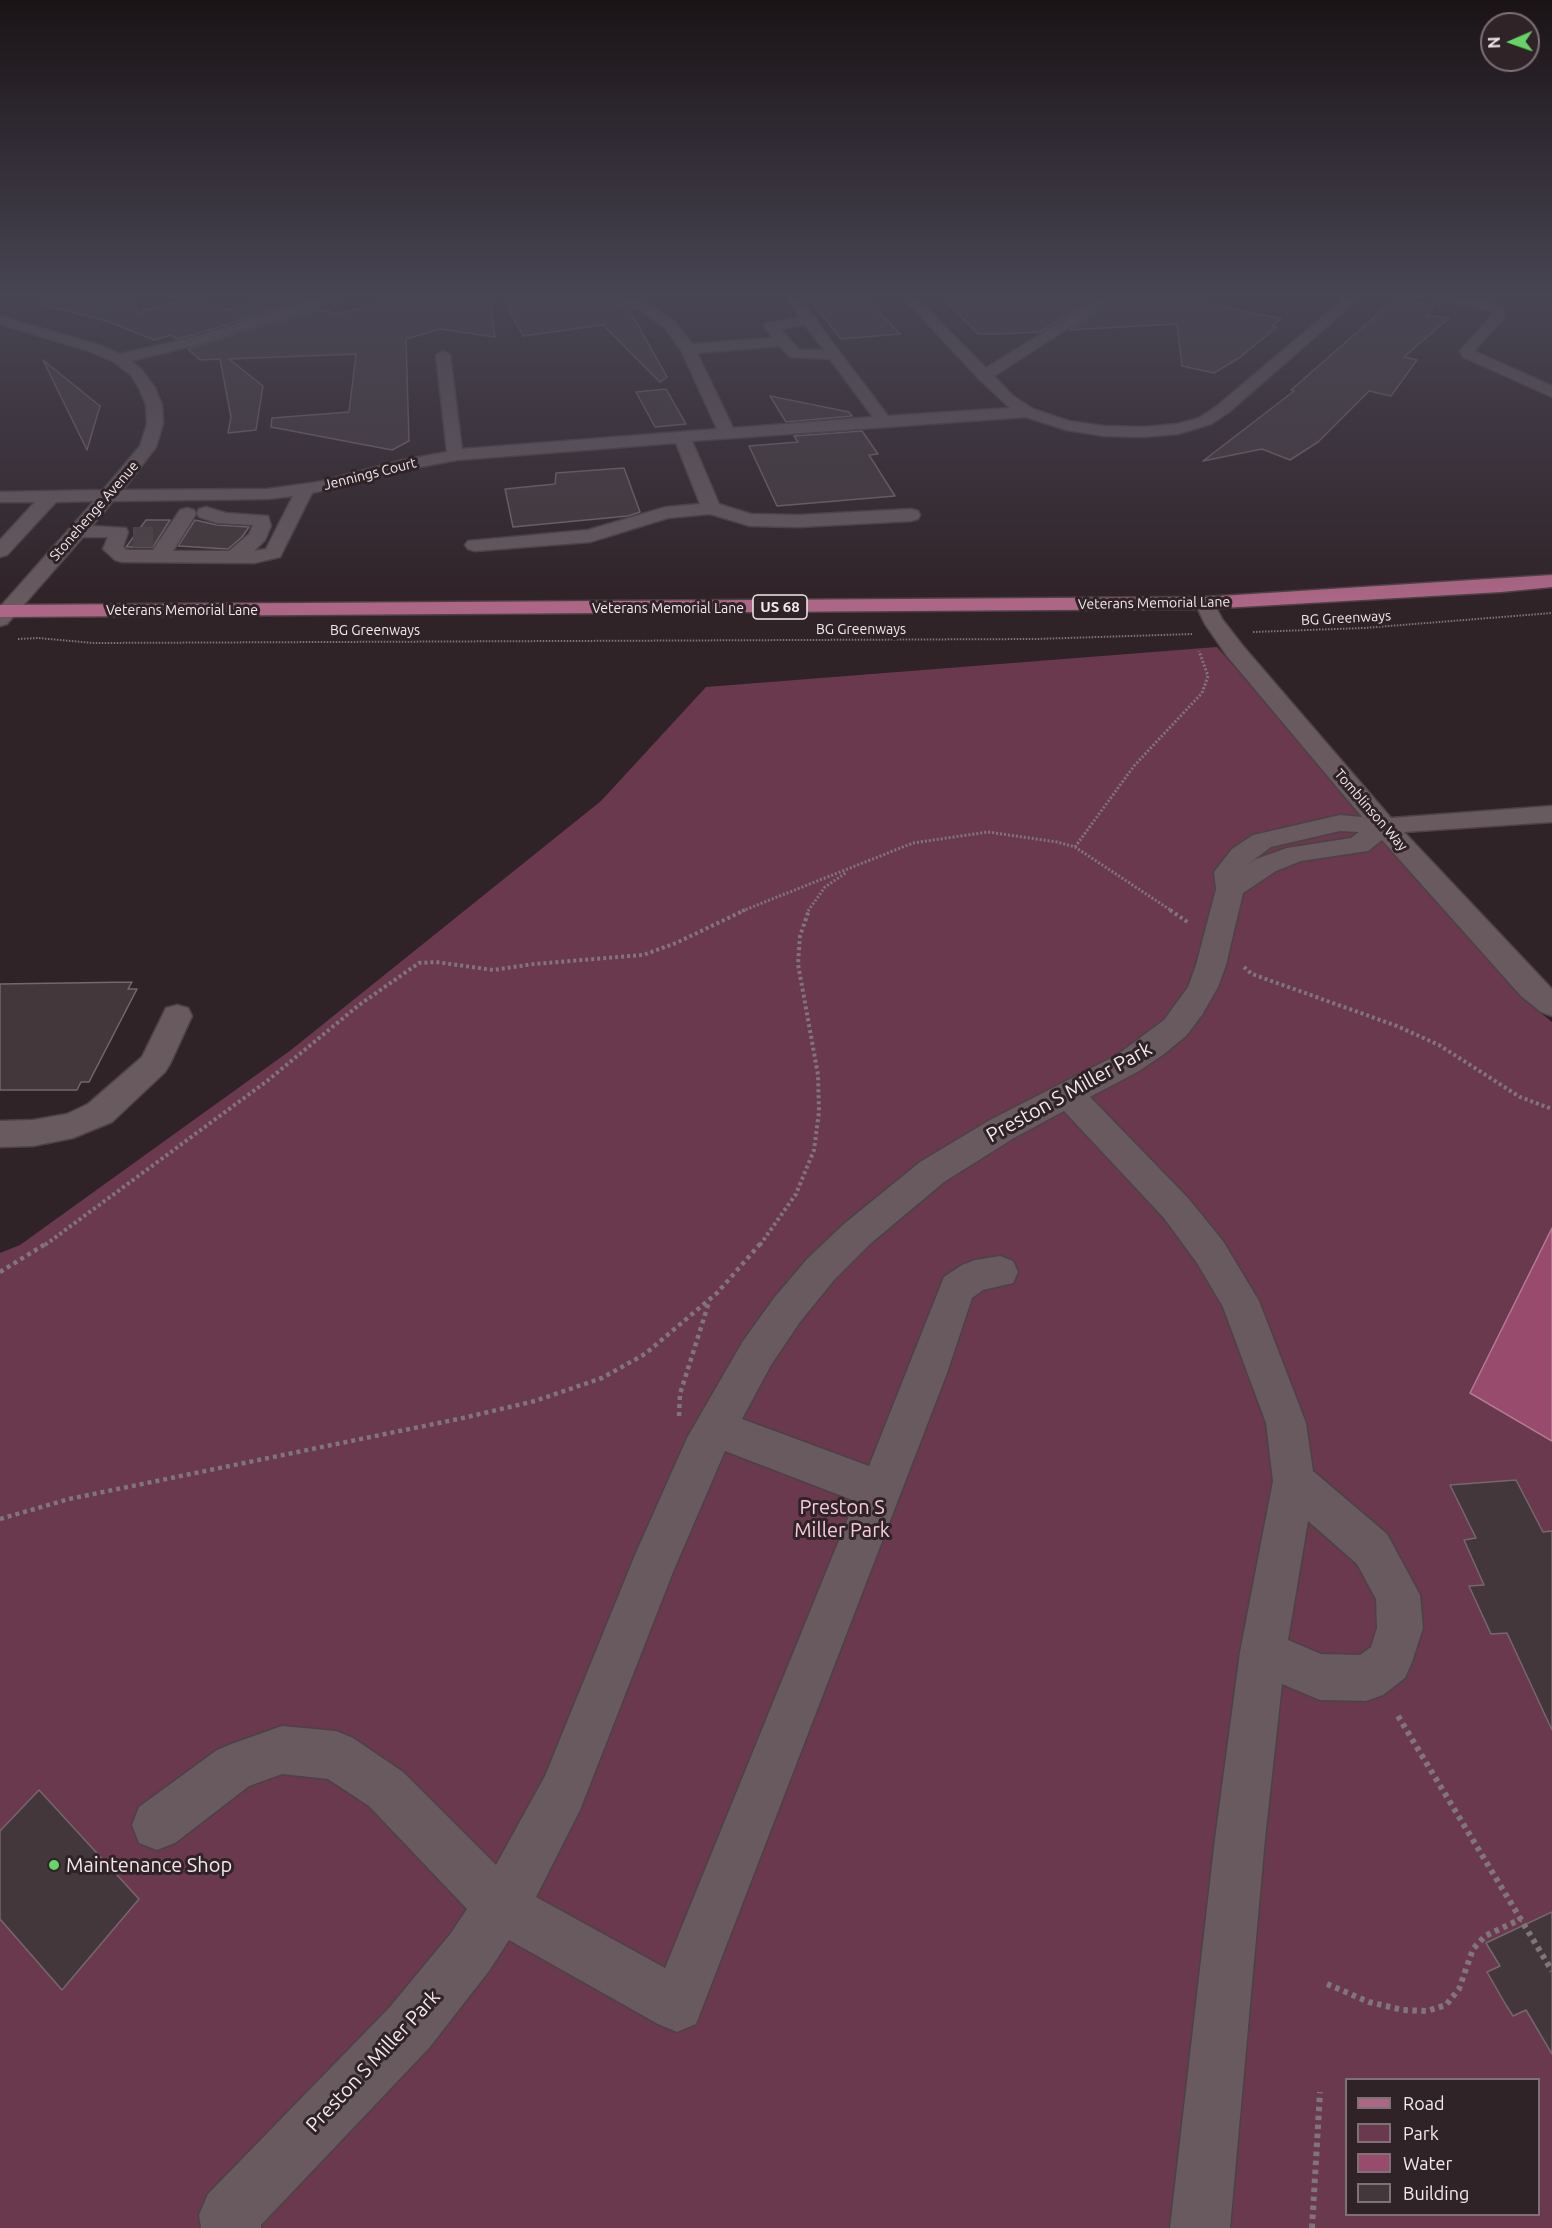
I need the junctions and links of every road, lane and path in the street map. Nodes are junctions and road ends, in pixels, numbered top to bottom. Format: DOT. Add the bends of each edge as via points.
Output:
graph roads {
  1 [pos="151,398"];
  2 [pos="448,398"];
  3 [pos="710,398"];
  4 [pos="867,398"];
  5 [pos="1006,398"];
  6 [pos="1236,398"];
  7 [pos="1027,412"];
  8 [pos="884,421"];
  9 [pos="727,433"];
  10 [pos="682,437"];
  11 [pos="456,455"];
  12 [pos="305,489"];
  13 [pos="0,497"];
  14 [pos="50,497"];
  15 [pos="107,497"];
  16 [pos="711,508"];
  17 [pos="37,511"];
  18 [pos="0,512"];
  19 [pos="294,512"];
  20 [pos="911,515"];
  21 [pos="178,518"];
  22 [pos="76,531"];
  23 [pos="476,545"];
  24 [pos="0,550"];
  25 [pos="158,558"];
  26 [pos="231,558"];
  27 [pos="1552,581"];
  28 [pos="1205,603"];
  29 [pos="1552,613"];
  30 [pos="2,614"];
  31 [pos="1222,633"];
  32 [pos="1189,634"];
  33 [pos="26,639"];
  34 [pos="1193,640"];
  35 [pos="1197,646"];
  36 [pos="1552,814"];
  37 [pos="1384,826"];
  38 [pos="1075,847"];
  39 [pos="851,868"];
  40 [pos="1215,944"];
  41 [pos="1552,1005"];
  42 [pos="177,1016"];
  43 [pos="1068,1095"];
  44 [pos="1552,1109"];
  45 [pos="0,1134"];
  46 [pos="0,1272"];
  47 [pos="1000,1272"];
  48 [pos="710,1300"];
  49 [pos="699,1426"];
  50 [pos="1294,1481"];
  51 [pos="880,1490"];
  52 [pos="0,1519"];
  53 [pos="1263,1652"];
  54 [pos="1398,1716"];
  55 [pos="157,1825"];
  56 [pos="499,1905"];
  57 [pos="1521,1919"];
  58 [pos="1552,1971"];
  59 [pos="1327,1984"];
  60 [pos="1320,2092"];
  61 [pos="230,2222"];
  62 [pos="1200,2228"];
  63 [pos="1312,2228"];
  1 -- 15 [label="street, Stonehenge Avenue" via="155,424 148,447"];
  2 -- 11 [label="street"];
  3 -- 9 [label="street"];
  4 -- 8 [label="street"];
  5 -- 7 [label="street"];
  6 -- 7 [label="street" via="1205,421 1178,429 1143,432 1066,425"];
  7 -- 8 [label="street, Jennings Court"];
  8 -- 9 [label="street, Jennings Court"];
  9 -- 10 [label="street, Jennings Court"];
  10 -- 11 [label="street, Jennings Court"];
  10 -- 16 [label="street"];
  11 -- 12 [label="street, Jennings Court"];
  12 -- 19 [label="street"];
  12 -- 21 [label="street, Jennings Court" via="267,494"];
  13 -- 14 [label="street, Jennings Court"];
  14 -- 15 [label="street, Jennings Court"];
  14 -- 17 [label="street"];
  15 -- 21 [label="street, Jennings Court"];
  15 -- 22 [label="street, Stonehenge Avenue"];
  16 -- 20 [label="street" via="750,520"];
  16 -- 23 [label="street" via="666,513 590,536"];
  17 -- 18 [label="street"];
  17 -- 24 [label="street"];
  19 -- 21 [label="street"];
  19 -- 26 [label="street" via="273,553"];
  21 -- 25 [label="street"];
  21 -- 26 [label="street" via="261,520 258,536"];
  22 -- 25 [label="street" via="127,530 113,549 122,556"];
  22 -- 30 [label="street, Stonehenge Avenue"];
  25 -- 26 [label="street"];
  27 -- 28 [label="main road, Veterans Memorial Lane / US 68"];
  28 -- 30 [label="main road, Veterans Memorial Lane / US 68"];
  28 -- 31 [label="street, Tomblinson Way"];
  29 -- 31 [label="path, BG Greenways" via="1364,628"];
  31 -- 32 [label="path, BG Greenways"];
  31 -- 37 [label="street, Tomblinson Way"];
  32 -- 33 [label="path, BG Greenways" via="1013,639 93,643"];
  32 -- 34 [label="path"];
  35 -- 38 [label="path" via="1208,676 1202,693 1134,766"];
  36 -- 37 [label="street"];
  37 -- 40 [label="street, Preston S Miller Park" via="1359,844 1296,854 1266,865 1230,889"];
  37 -- 41 [label="street, Tomblinson Way" via="1532,989"];
  38 -- 39 [label="path" via="988,832 913,843"];
  38 -- 40 [label="path" via="1128,880"];
  39 -- 46 [label="path" via="800,886 643,955 493,970 419,963 59,1236"];
  39 -- 48 [label="path" via="825,887 808,911 800,936 802,995 818,1075 814,1150 790,1202 760,1245"];
  40 -- 43 [label="street, Preston S Miller Park" via="1203,987 1175,1028 1153,1046"];
  40 -- 44 [label="path" via="1252,974 1397,1026 1439,1045 1520,1097"];
  42 -- 45 [label="street" via="154,1064 100,1113 73,1125 33,1134"];
  43 -- 49 [label="street, Preston S Miller Park" via="941,1166 856,1234 787,1310"];
  43 -- 50 [label="street" via="1176,1208 1210,1252 1240,1301 1286,1423"];
  47 -- 51 [label="street" via="975,1276 957,1288"];
  48 -- 49 [label="path" via="680,1394 679,1417"];
  48 -- 52 [label="path" via="645,1354 602,1378 536,1401 69,1499"];
  49 -- 51 [label="street"];
  49 -- 56 [label="street, Preston S Miller Park" via="677,1508 562,1793 522,1872"];
  50 -- 53 [label="street"];
  50 -- 53 [label="street" via="1372,1549 1398,1595 1400,1628 1389,1662 1366,1678 1320,1677"];
  51 -- 56 [label="street" via="677,2006"];
  53 -- 62 [label="street" via="1239,1839"];
  54 -- 57 [label="path"];
  55 -- 56 [label="street" via="234,1767 282,1750 336,1755 386,1789"];
  56 -- 61 [label="street, Preston S Miller Park" via="470,1952 409,2028"];
  57 -- 58 [label="path"];
  57 -- 59 [label="path" via="1485,1936 1473,1949 1459,1989 1446,2004 1427,2011 1370,2002"];
  60 -- 63 [label="path"];
}
